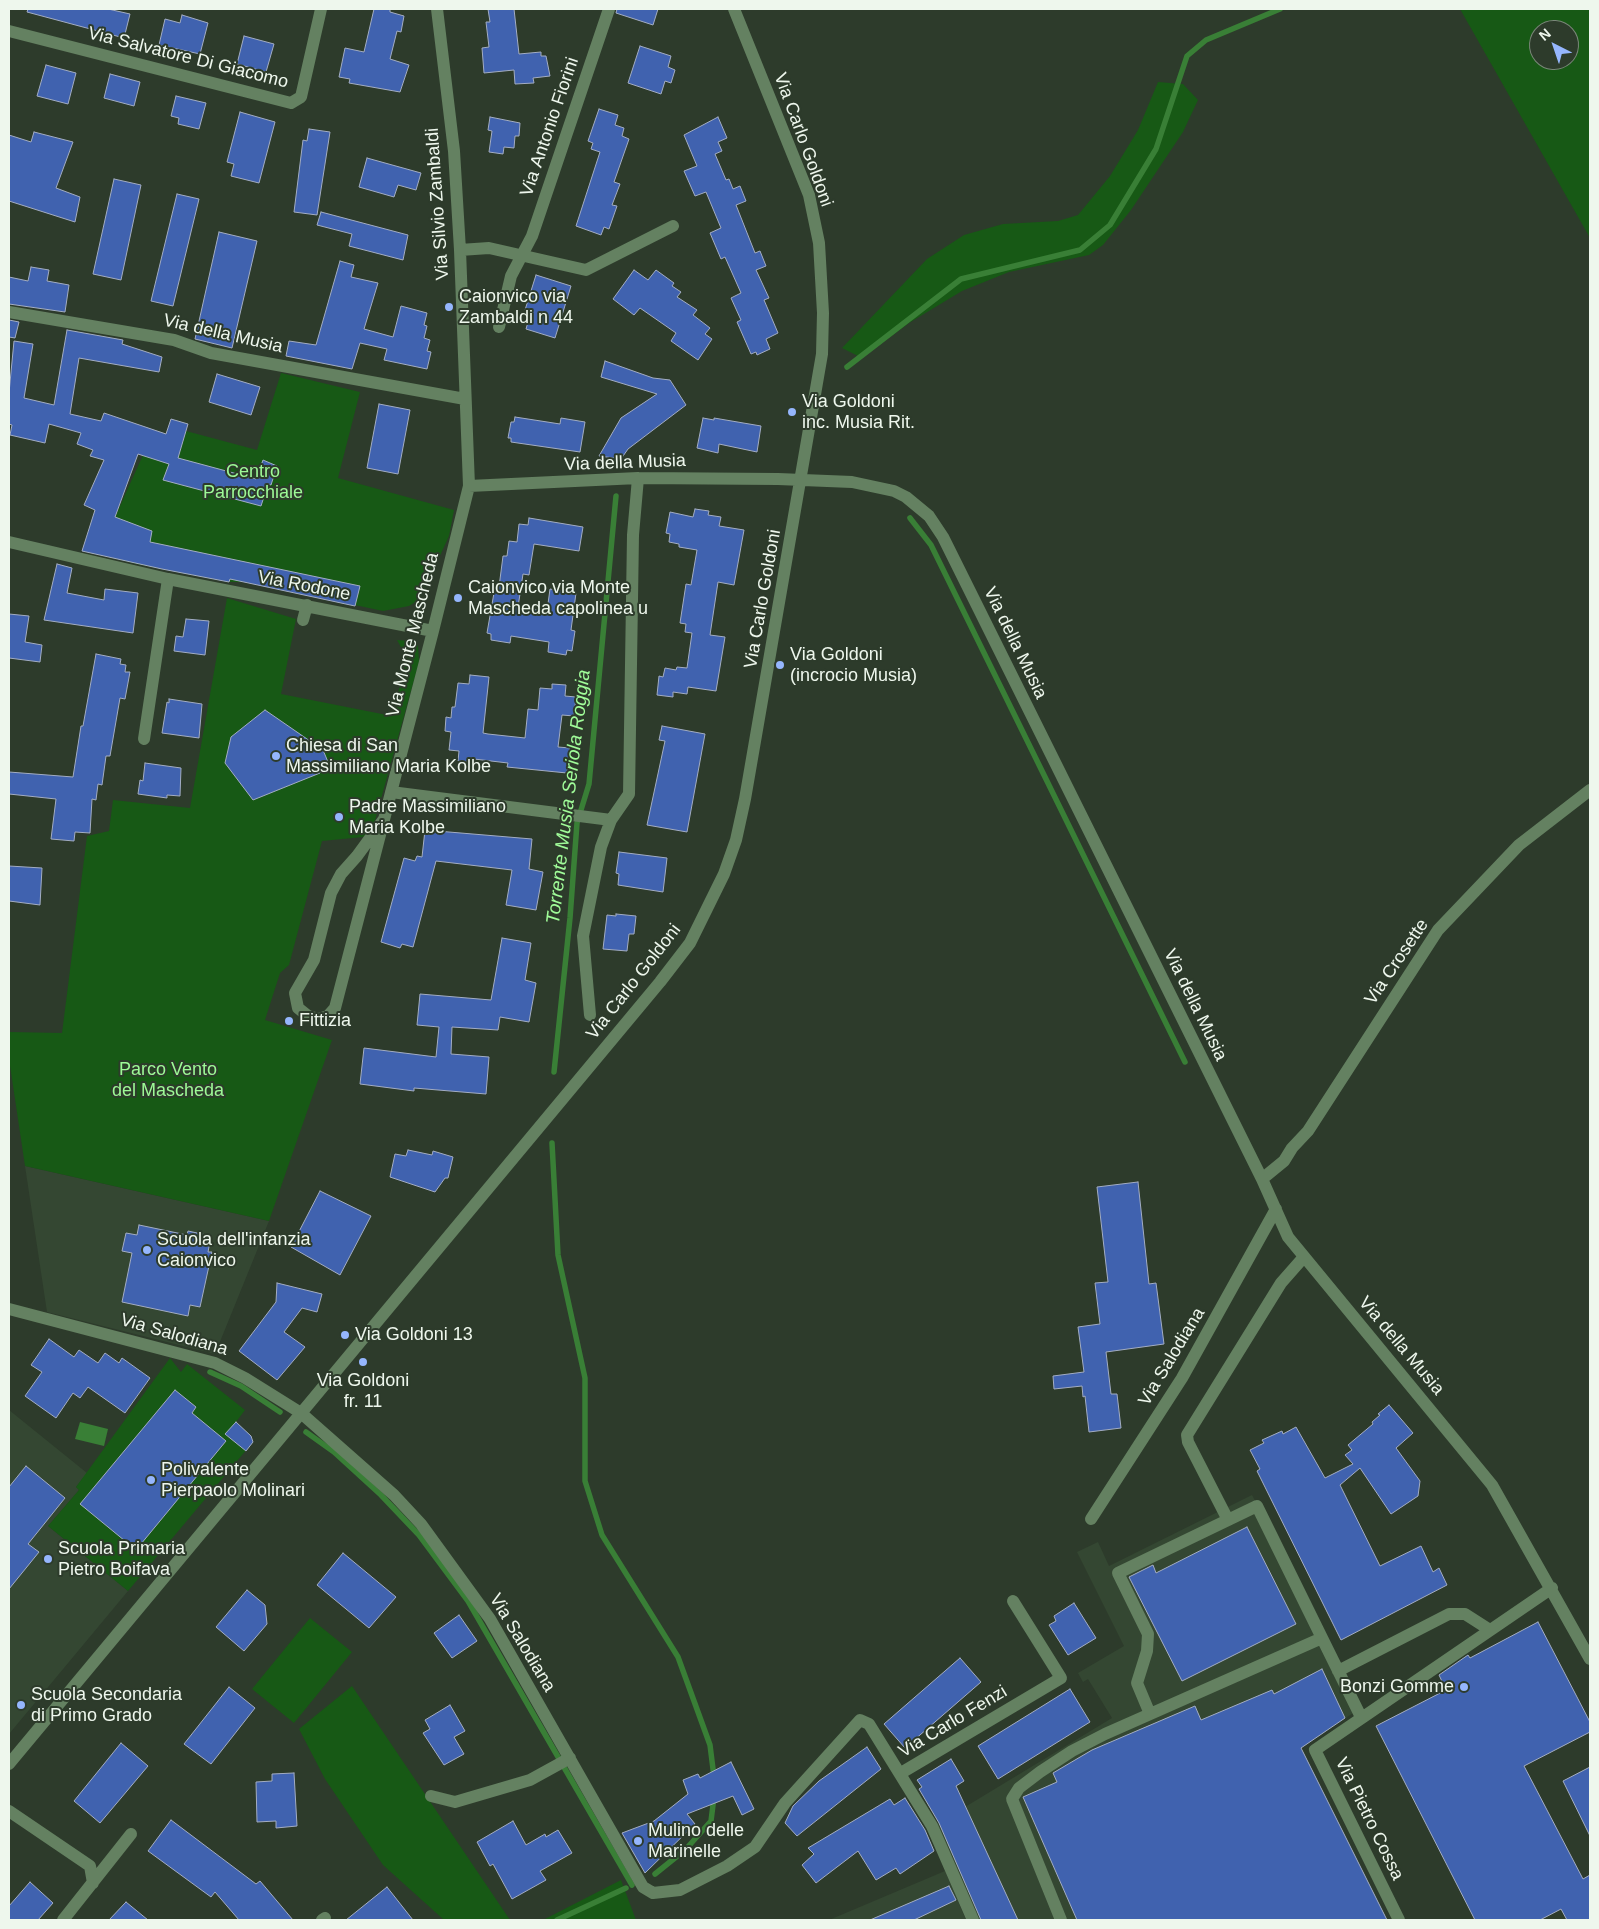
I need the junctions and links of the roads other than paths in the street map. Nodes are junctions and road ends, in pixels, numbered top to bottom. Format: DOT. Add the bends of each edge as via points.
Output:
graph roads {
  1 [pos="321,9"];
  2 [pos="437,9"];
  3 [pos="609,9"];
  4 [pos="734,9"];
  5 [pos="9,31"];
  6 [pos="673,226"];
  7 [pos="460,250"];
  8 [pos="521,255"];
  9 [pos="9,312"];
  10 [pos="499,327"];
  11 [pos="465,399"];
  12 [pos="638,478"];
  13 [pos="801,479"];
  14 [pos="469,486"];
  15 [pos="9,542"];
  16 [pos="168,579"];
  17 [pos="307,605"];
  18 [pos="303,620"];
  19 [pos="433,631"];
  20 [pos="144,739"];
  21 [pos="1590,790"];
  22 [pos="391,792"];
  23 [pos="384,818"];
  24 [pos="611,820"];
  25 [pos="590,1015"];
  26 [pos="1262,1179"];
  27 [pos="1276,1209"];
  28 [pos="1303,1258"];
  29 [pos="9,1309"];
  30 [pos="300,1413"];
  31 [pos="1091,1519"];
  32 [pos="1228,1520"];
  33 [pos="1552,1588"];
  34 [pos="1013,1601"];
  35 [pos="1490,1630"];
  36 [pos="1322,1638"];
  37 [pos="1590,1659"];
  38 [pos="1338,1671"];
  39 [pos="1150,1714"];
  40 [pos="1361,1717"];
  41 [pos="570,1758"];
  42 [pos="9,1764"];
  43 [pos="901,1773"];
  44 [pos="432,1796"];
  45 [pos="9,1810"];
  46 [pos="131,1834"];
  47 [pos="94,1883"];
  48 [pos="63,1920"];
  49 [pos="974,1920"];
  50 [pos="1061,1920"];
  51 [pos="1399,1920"];
  1 -- 5 [label="street, Via Salvatore Di Giacomo" via="300,96 291,103"];
  2 -- 7 [label="street, Via Silvio Zambaldi" via="454,151"];
  3 -- 8 [label="street, Via Antonio Fiorini" via="532,236"];
  4 -- 13 [label="street, Via Carlo Goldoni" via="809,196 819,243 822,354"];
  6 -- 8 [label="street" via="586,270"];
  7 -- 8 [label="street" via="489,248"];
  7 -- 11 [label="street, Via Silvio Zambaldi"];
  8 -- 10 [label="street, Via Antonio Fiorini" via="511,276"];
  9 -- 11 [label="street, Via della Musia" via="174,340 211,353"];
  11 -- 14 [label="street"];
  12 -- 13 [label="street, Via della Musia"];
  12 -- 14 [label="street, Via della Musia"];
  12 -- 24 [label="street" via="633,535 629,794"];
  13 -- 26 [label="street, Via della Musia" via="852,482 894,491 930,516"];
  13 -- 30 [label="street, Via Carlo Goldoni" via="746,799 736,840 710,905 690,943"];
  14 -- 19 [label="street, Via Monte Mascheda"];
  15 -- 16 [label="street, Via Rodone"];
  16 -- 17 [label="street, Via Rodone"];
  16 -- 20 [label="street"];
  17 -- 18 [label="street"];
  17 -- 19 [label="street, Via Rodone"];
  19 -- 22 [label="street, Via Monte Mascheda"];
  21 -- 26 [label="street, Via Crosette" via="1519,845 1438,930 1308,1131 1284,1161"];
  22 -- 23 [label="street, Via Monte Mascheda"];
  22 -- 24 [label="street"];
  23 -- 23 [label="street, Via Monte Mascheda" via="341,874 332,893 314,960 295,993 298,1008 308,1016 319,1019 328,1016 335,1008"];
  24 -- 25 [label="street" via="601,847 583,936"];
  26 -- 27 [label="street, Via della Musia"];
  27 -- 28 [label="street, Via della Musia" via="1288,1237"];
  27 -- 31 [label="street, Via Salodiana" via="1182,1378"];
  28 -- 32 [label="street" via="1281,1283 1187,1435"];
  28 -- 33 [label="street, Via della Musia" via="1492,1485"];
  29 -- 30 [label="street, Via Salodiana" via="216,1363"];
  30 -- 41 [label="street, Via Salodiana" via="394,1495 421,1524 490,1620"];
  30 -- 42 [label="street, Via Carlo Goldoni"];
  32 -- 36 [label="street" via="1257,1506"];
  32 -- 39 [label="street" via="1118,1573 1148,1634 1147,1651 1136,1683"];
  33 -- 35 [label="street, Via Pietro Cossa"];
  33 -- 37 [label="street, Via della Musia"];
  34 -- 43 [label="street, Via Carlo Fenzi" via="1061,1678"];
  35 -- 38 [label="street" via="1456,1612"];
  35 -- 40 [label="street, Via Pietro Cossa"];
  36 -- 38 [label="street"];
  36 -- 39 [label="street"];
  38 -- 40 [label="street"];
  39 -- 50 [label="street" via="1072,1750 1013,1793 1013,1807"];
  40 -- 51 [label="street, Via Pietro Cossa" via="1314,1750"];
  41 -- 43 [label="street, Via Salodiana" via="643,1887 652,1893 680,1890 727,1866 755,1847 785,1803 860,1720 869,1724"];
  41 -- 44 [label="street" via="530,1780 456,1802"];
  43 -- 49 [label="street, Via Carlo Fenzi" via="932,1826"];
  45 -- 47 [label="street" via="90,1866"];
  46 -- 47 [label="street"];
  47 -- 48 [label="street"];
}
